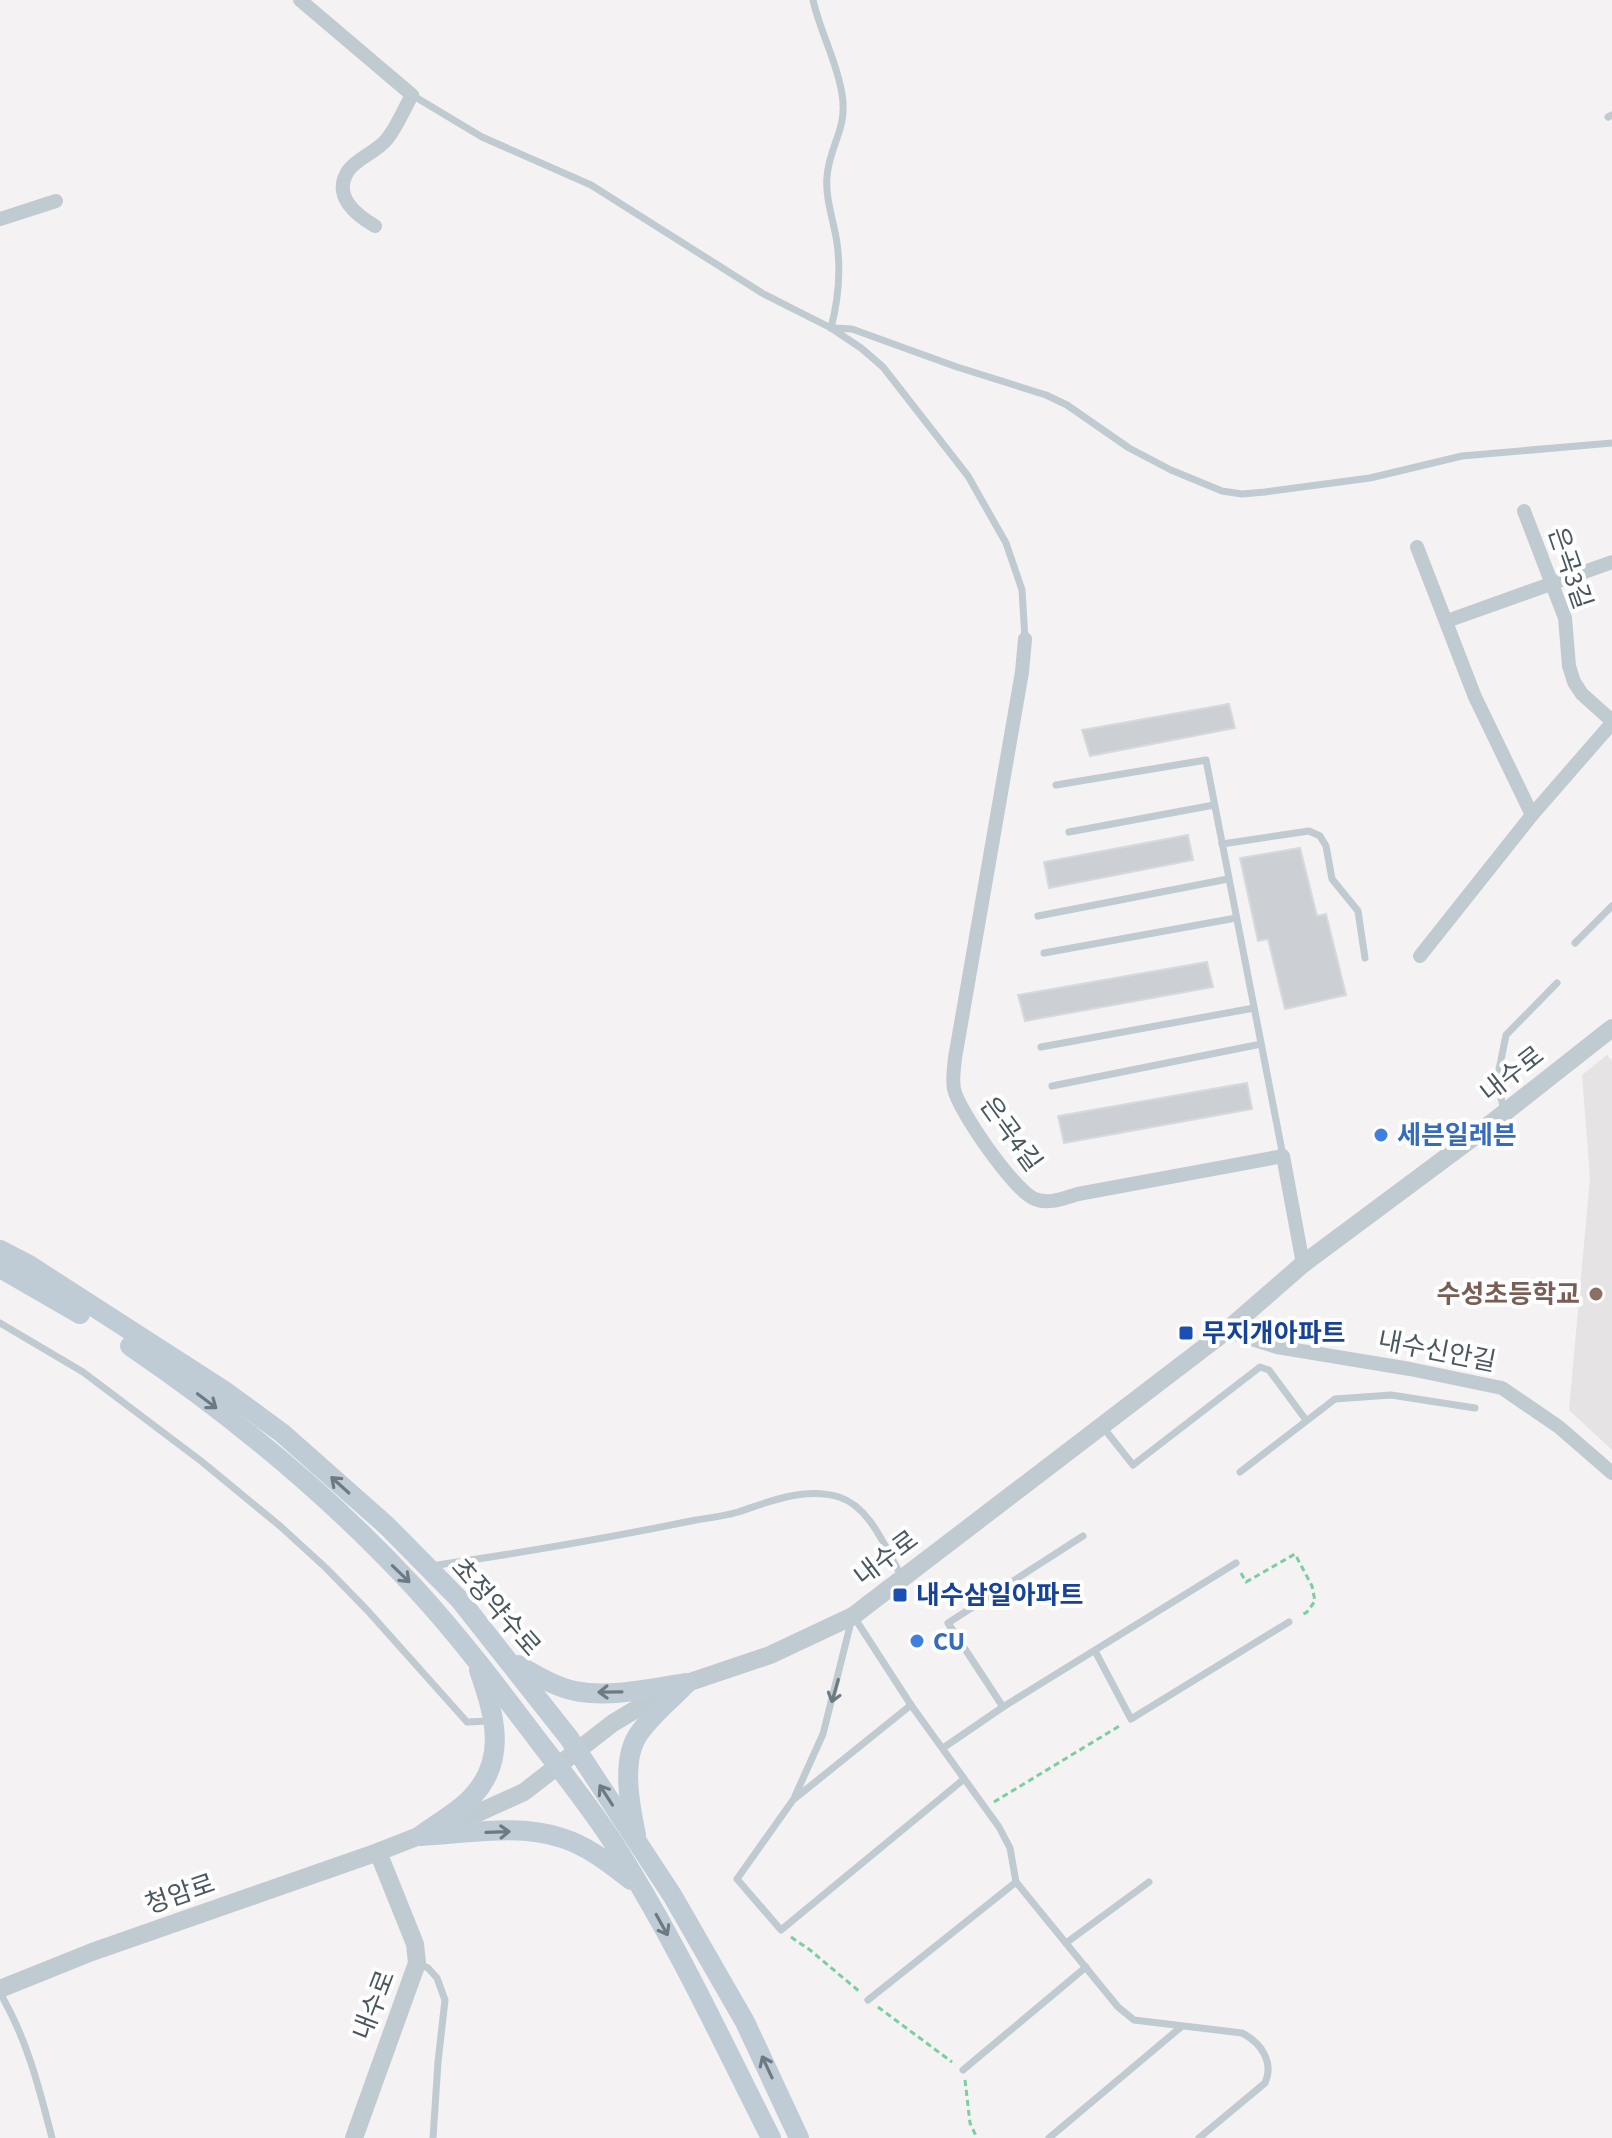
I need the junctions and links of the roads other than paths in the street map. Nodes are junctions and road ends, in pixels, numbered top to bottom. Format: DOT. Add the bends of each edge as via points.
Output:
graph roads {
  1 [pos="300,0"];
  2 [pos="813,0"];
  3 [pos="412,95"];
  4 [pos="56,201"];
  5 [pos="0,219"];
  6 [pos="375,226"];
  7 [pos="831,328"];
  8 [pos="1612,443"];
  9 [pos="1524,511"];
  10 [pos="1417,547"];
  11 [pos="1612,562"];
  12 [pos="1553,583"];
  13 [pos="1447,621"];
  14 [pos="1025,639"];
  15 [pos="1612,722"];
  16 [pos="1056,785"];
  17 [pos="1214,805"];
  18 [pos="1532,815"];
  19 [pos="1069,832"];
  20 [pos="1222,844"];
  21 [pos="1228,879"];
  22 [pos="1612,906"];
  23 [pos="1038,916"];
  24 [pos="1236,918"];
  25 [pos="1575,943"];
  26 [pos="1044,953"];
  27 [pos="1420,956"];
  28 [pos="1365,958"];
  29 [pos="1557,983"];
  30 [pos="1254,1008"];
  31 [pos="1612,1028"];
  32 [pos="1261,1044"];
  33 [pos="1041,1047"];
  34 [pos="1052,1086"];
  35 [pos="1505,1113"];
  36 [pos="1283,1156"];
  37 [pos="0,1250"];
  38 [pos="1303,1264"];
  39 [pos="0,1268"];
  40 [pos="0,1323"];
  41 [pos="1226,1331"];
  42 [pos="1475,1408"];
  43 [pos="1306,1420"];
  44 [pos="1100,1424"];
  45 [pos="1240,1472"];
  46 [pos="1612,1473"];
  47 [pos="1083,1536"];
  48 [pos="1236,1563"];
  49 [pos="427,1566"];
  50 [pos="903,1578"];
  51 [pos="853,1616"];
  52 [pos="1289,1622"];
  53 [pos="1095,1651"];
  54 [pos="475,1659"];
  55 [pos="511,1662"];
  56 [pos="687,1683"];
  57 [pos="911,1705"];
  58 [pos="1003,1707"];
  59 [pos="495,1720"];
  60 [pos="943,1748"];
  61 [pos="577,1751"];
  62 [pos="558,1766"];
  63 [pos="964,1779"];
  64 [pos="793,1800"];
  65 [pos="420,1836"];
  66 [pos="637,1843"];
  67 [pos="378,1852"];
  68 [pos="1016,1882"];
  69 [pos="1149,1882"];
  70 [pos="639,1886"];
  71 [pos="1066,1943"];
  72 [pos="417,1963"];
  73 [pos="1086,1967"];
  74 [pos="1,1990"];
  75 [pos="868,2000"];
  76 [pos="1181,2027"];
  77 [pos="963,2070"];
  78 [pos="52,2138"];
  79 [pos="354,2138"];
  80 [pos="433,2138"];
  81 [pos="771,2138"];
  82 [pos="799,2138"];
  83 [pos="1049,2138"];
  84 [pos="1199,2138"];
  1 -- 3 [label="street"];
  2 -- 7 [label="lane" via="842,93 841,134 828,162 826,182 838,275"];
  3 -- 6 [label="street" via="387,140 348,171 344,184 346,202"];
  3 -- 7 [label="lane" via="482,137 591,185 762,293"];
  4 -- 5 [label="street"];
  7 -- 8 [label="lane" via="852,329 1046,395 1171,470 1242,494 1370,478 1462,456"];
  7 -- 14 [label="lane" via="883,367 968,476 1015,567"];
  9 -- 12 [label="street, 은곡3길"];
  10 -- 13 [label="street"];
  11 -- 12 [label="street"];
  12 -- 13 [label="street"];
  12 -- 15 [label="street, 은곡3길" via="1565,618 1574,682"];
  13 -- 18 [label="street" via="1475,697"];
  14 -- 36 [label="street, 은곡4길" via="955,1058 954,1091 960,1105 1013,1182 1038,1201"];
  15 -- 18 [label="street"];
  16 -- 17 [label="lane" via="1206,760"];
  17 -- 19 [label="lane"];
  17 -- 20 [label="lane"];
  18 -- 27 [label="street"];
  20 -- 21 [label="lane"];
  20 -- 28 [label="lane" via="1309,831 1320,836 1332,879 1358,911"];
  21 -- 23 [label="lane"];
  21 -- 24 [label="lane"];
  22 -- 25 [label="lane"];
  24 -- 26 [label="lane"];
  24 -- 30 [label="lane"];
  29 -- 35 [label="lane" via="1506,1035 1497,1080"];
  30 -- 32 [label="lane"];
  30 -- 33 [label="lane"];
  31 -- 35 [label="street, 내수로"];
  32 -- 34 [label="lane"];
  32 -- 36 [label="lane"];
  35 -- 38 [label="street, 내수로"];
  36 -- 38 [label="street"];
  49 -- 37 [label="main road, 초정약수로, one-way" via="282,1433"];
  38 -- 41 [label="street, 내수로"];
  39 -- 54 [label="main road, 초정약수로, one-way" via="139,1352 277,1457 413,1586"];
  40 -- 59 [label="lane" via="83,1372 280,1526 367,1610 467,1722"];
  41 -- 44 [label="street, 내수로"];
  41 -- 46 [label="street, 내수신안길" via="1277,1347 1502,1388"];
  42 -- 43 [label="lane" via="1391,1395 1335,1399"];
  43 -- 44 [label="lane" via="1269,1370 1260,1367 1133,1465"];
  43 -- 45 [label="lane"];
  44 -- 50 [label="street, 내수로"];
  47 -- 58 [label="lane" via="948,1623"];
  48 -- 53 [label="lane"];
  49 -- 50 [label="lane" via="566,1546 808,1494 853,1503"];
  49 -- 55 [label="main road, 초정약수로"];
  50 -- 51 [label="street, 내수로"];
  51 -- 56 [label="street, 내수로" via="770,1655"];
  51 -- 57 [label="lane"];
  51 -- 64 [label="lane, one-way" via="823,1734"];
  52 -- 53 [label="lane" via="1131,1719"];
  53 -- 58 [label="lane"];
  54 -- 59 [label="main road"];
  54 -- 62 [label="main road, 초정약수로"];
  56 -- 55 [label="main road, one-way" via="612,1693 575,1691"];
  55 -- 61 [label="main road, 초정약수로"];
  56 -- 61 [label="street, 내수로" via="613,1723"];
  56 -- 66 [label="main road" via="638,1734 630,1757"];
  57 -- 60 [label="lane"];
  57 -- 64 [label="lane"];
  58 -- 60 [label="lane"];
  59 -- 65 [label="main road" via="487,1776 471,1798"];
  60 -- 63 [label="lane"];
  61 -- 62 [label="street, 내수로"];
  66 -- 61 [label="main road, 초정약수로, one-way"];
  62 -- 65 [label="street, 내수로" via="524,1792"];
  62 -- 70 [label="main road, 초정약수로"];
  63 -- 64 [label="lane" via="781,1930 737,1879"];
  63 -- 68 [label="lane" via="1010,1848"];
  65 -- 67 [label="street, 내수로"];
  65 -- 70 [label="main road, one-way" via="535,1831 565,1838"];
  82 -- 66 [label="main road, 초정약수로, one-way" via="745,2022"];
  67 -- 72 [label="street, 내수로" via="415,1944"];
  67 -- 74 [label="street, 청암로" via="92,1952"];
  68 -- 71 [label="lane"];
  68 -- 75 [label="lane"];
  69 -- 71 [label="lane"];
  70 -- 81 [label="main road, 초정약수로, one-way"];
  71 -- 73 [label="lane"];
  72 -- 79 [label="street, 내수로"];
  72 -- 80 [label="lane" via="437,1978 445,2000"];
  73 -- 76 [label="lane" via="1134,2020"];
  73 -- 77 [label="lane"];
  74 -- 78 [label="lane" via="31,2054"];
  76 -- 83 [label="lane"];
  76 -- 84 [label="lane" via="1242,2033 1268,2060 1270,2072 1265,2083"];
}
